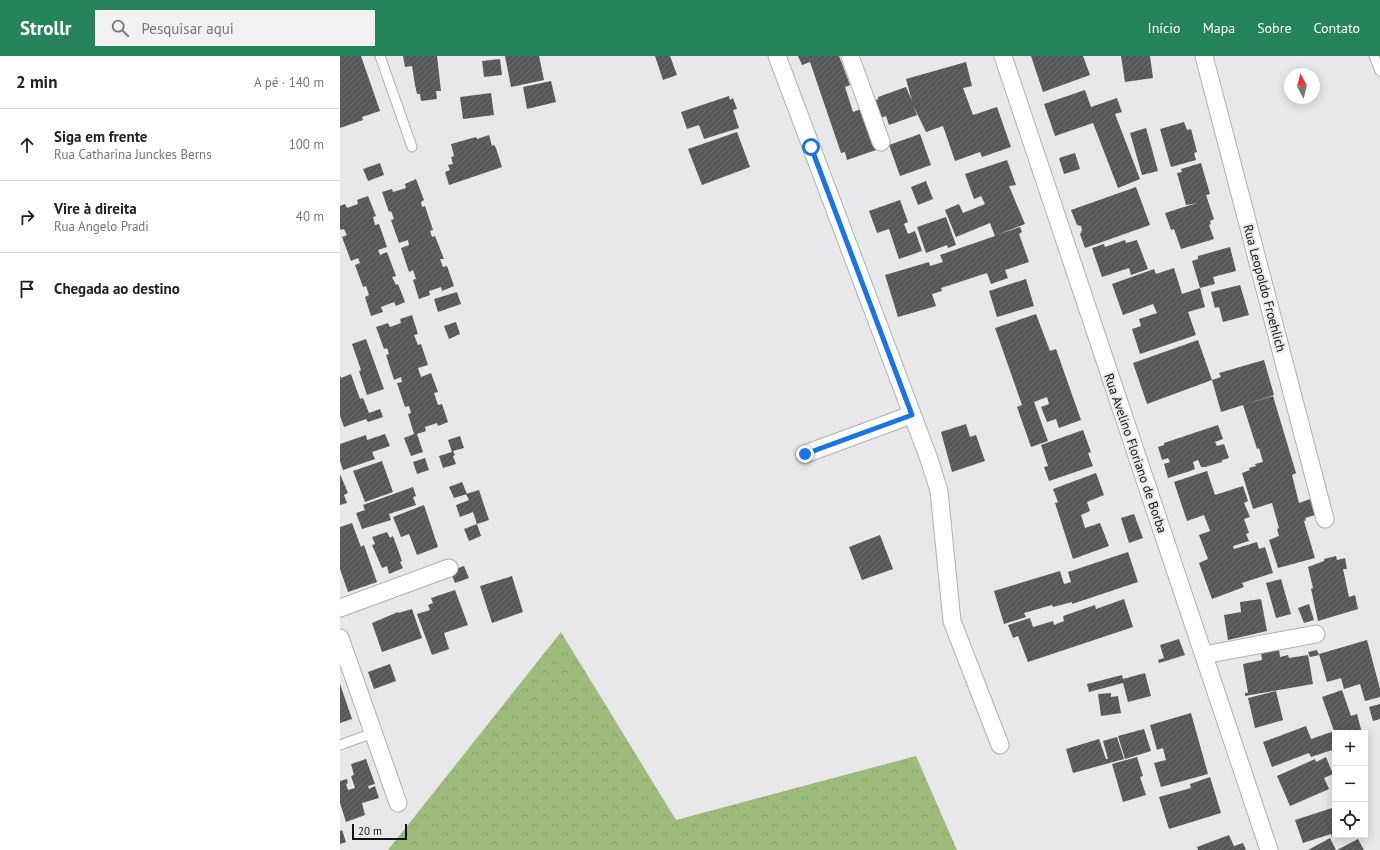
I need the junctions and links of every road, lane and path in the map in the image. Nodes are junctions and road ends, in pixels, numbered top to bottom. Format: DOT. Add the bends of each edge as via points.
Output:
graph roads {
  1 [pos="380,56"];
  2 [pos="777,56"];
  3 [pos="850,56"];
  4 [pos="1003,56"];
  5 [pos="1204,56"];
  6 [pos="1374,56"];
  7 [pos="1380,71"];
  8 [pos="881,142"];
  9 [pos="412,147"];
  10 [pos="912,415"];
  11 [pos="805,454"];
  12 [pos="1325,519"];
  13 [pos="449,568"];
  14 [pos="340,608"];
  15 [pos="1316,634"];
  16 [pos="340,638"];
  17 [pos="1204,655"];
  18 [pos="373,733"];
  19 [pos="340,745"];
  20 [pos="1000,745"];
  21 [pos="398,804"];
  22 [pos="1269,850"];
  1 -- 9 [label="lane"];
  2 -- 10 [label="street"];
  3 -- 8 [label="street"];
  4 -- 17 [label="street, Rua Avelino Floriano de Borba"];
  5 -- 12 [label="street, Rua Leopoldo Froehlich"];
  6 -- 7 [label="lane"];
  10 -- 11 [label="street"];
  10 -- 20 [label="street" via="939,491 952,621"];
  13 -- 14 [label="street"];
  15 -- 17 [label="street"];
  16 -- 18 [label="street"];
  17 -- 22 [label="street, Rua Avelino Floriano de Borba"];
  18 -- 19 [label="lane"];
  18 -- 21 [label="street"];
}
